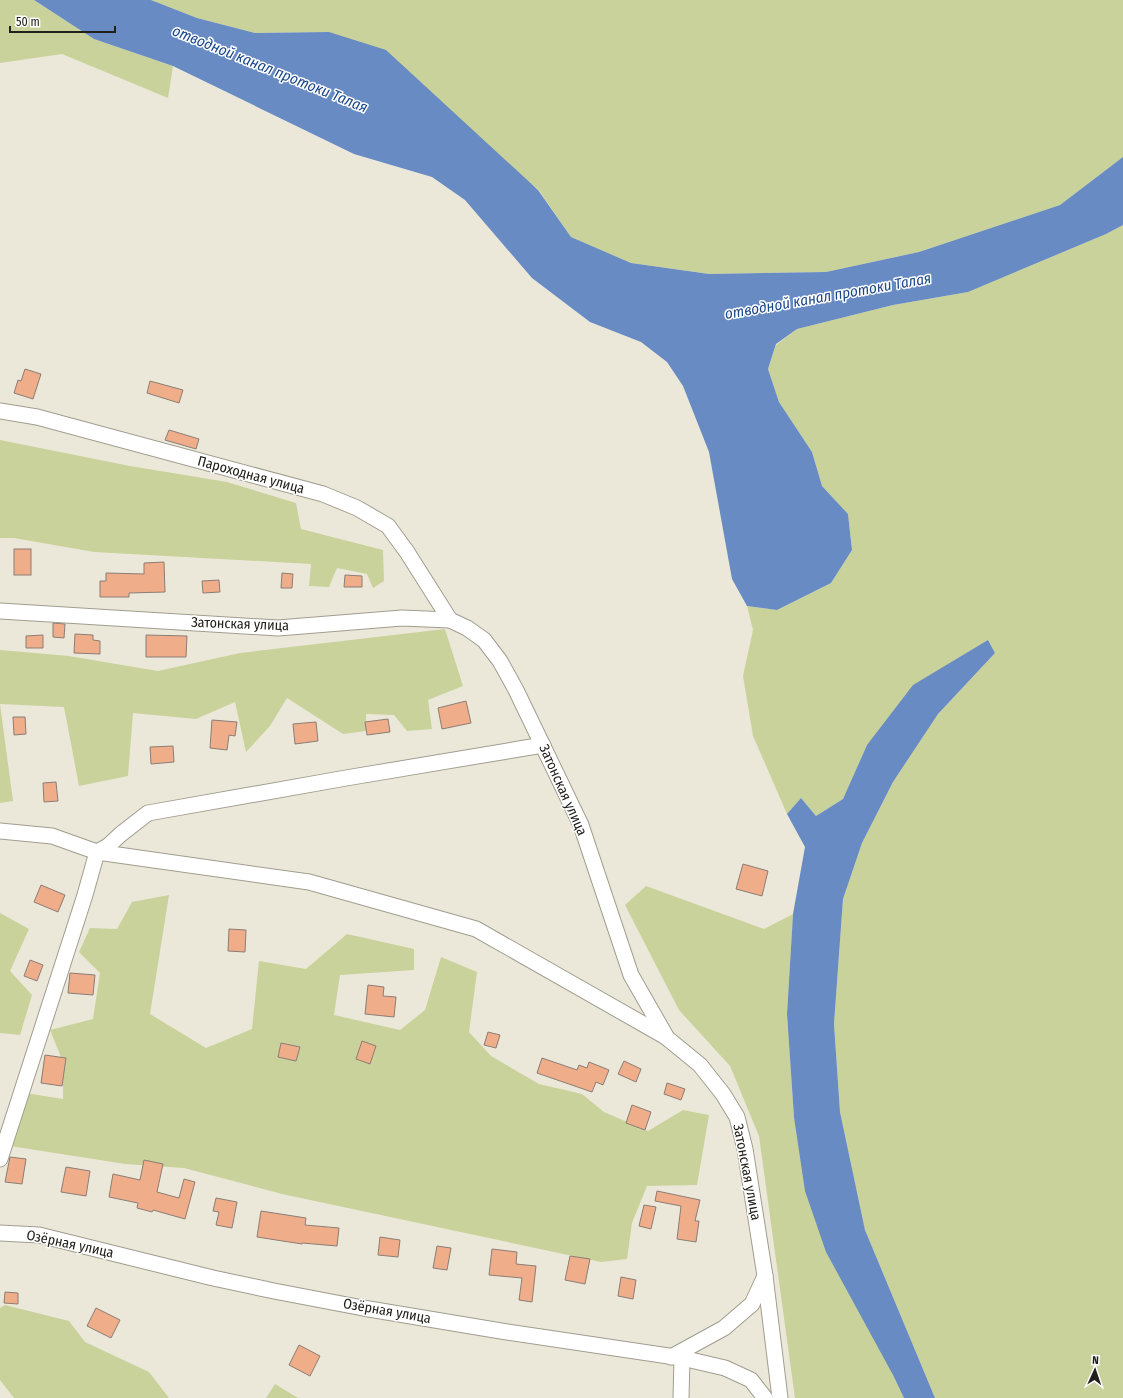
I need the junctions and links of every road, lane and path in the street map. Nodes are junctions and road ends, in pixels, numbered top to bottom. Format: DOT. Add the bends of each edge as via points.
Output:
graph roads {
  1 [pos="0,411"];
  2 [pos="0,611"];
  3 [pos="450,620"];
  4 [pos="543,745"];
  5 [pos="0,831"];
  6 [pos="97,852"];
  7 [pos="667,1038"];
  8 [pos="0,1159"];
  9 [pos="1,1232"];
  10 [pos="765,1276"];
  11 [pos="676,1357"];
  12 [pos="681,1398"];
  13 [pos="765,1398"];
  14 [pos="780,1398"];
  1 -- 3 [label="street, Пароходная улица" via="37,416 323,494 357,508 388,526"];
  2 -- 3 [label="street, Затонская улица" via="278,628 402,618"];
  3 -- 4 [label="street, Затонская улица" via="484,640 500,662"];
  4 -- 6 [label="street" via="148,813"];
  4 -- 7 [label="street, Затонская улица" via="581,825 631,976"];
  5 -- 6 [label="street" via="52,836"];
  6 -- 7 [label="street" via="309,882 476,929"];
  6 -- 8 [label="street"];
  7 -- 10 [label="street, Затонская улица" via="700,1065 737,1117 745,1149"];
  9 -- 11 [label="street, Озёрная улица" via="39,1235 213,1278 363,1308"];
  10 -- 11 [label="street" via="752,1304 724,1328"];
  10 -- 14 [label="street, Затонская улица"];
  11 -- 12 [label="street"];
  11 -- 13 [label="street, Озёрная улица" via="726,1368 751,1380"];
}
